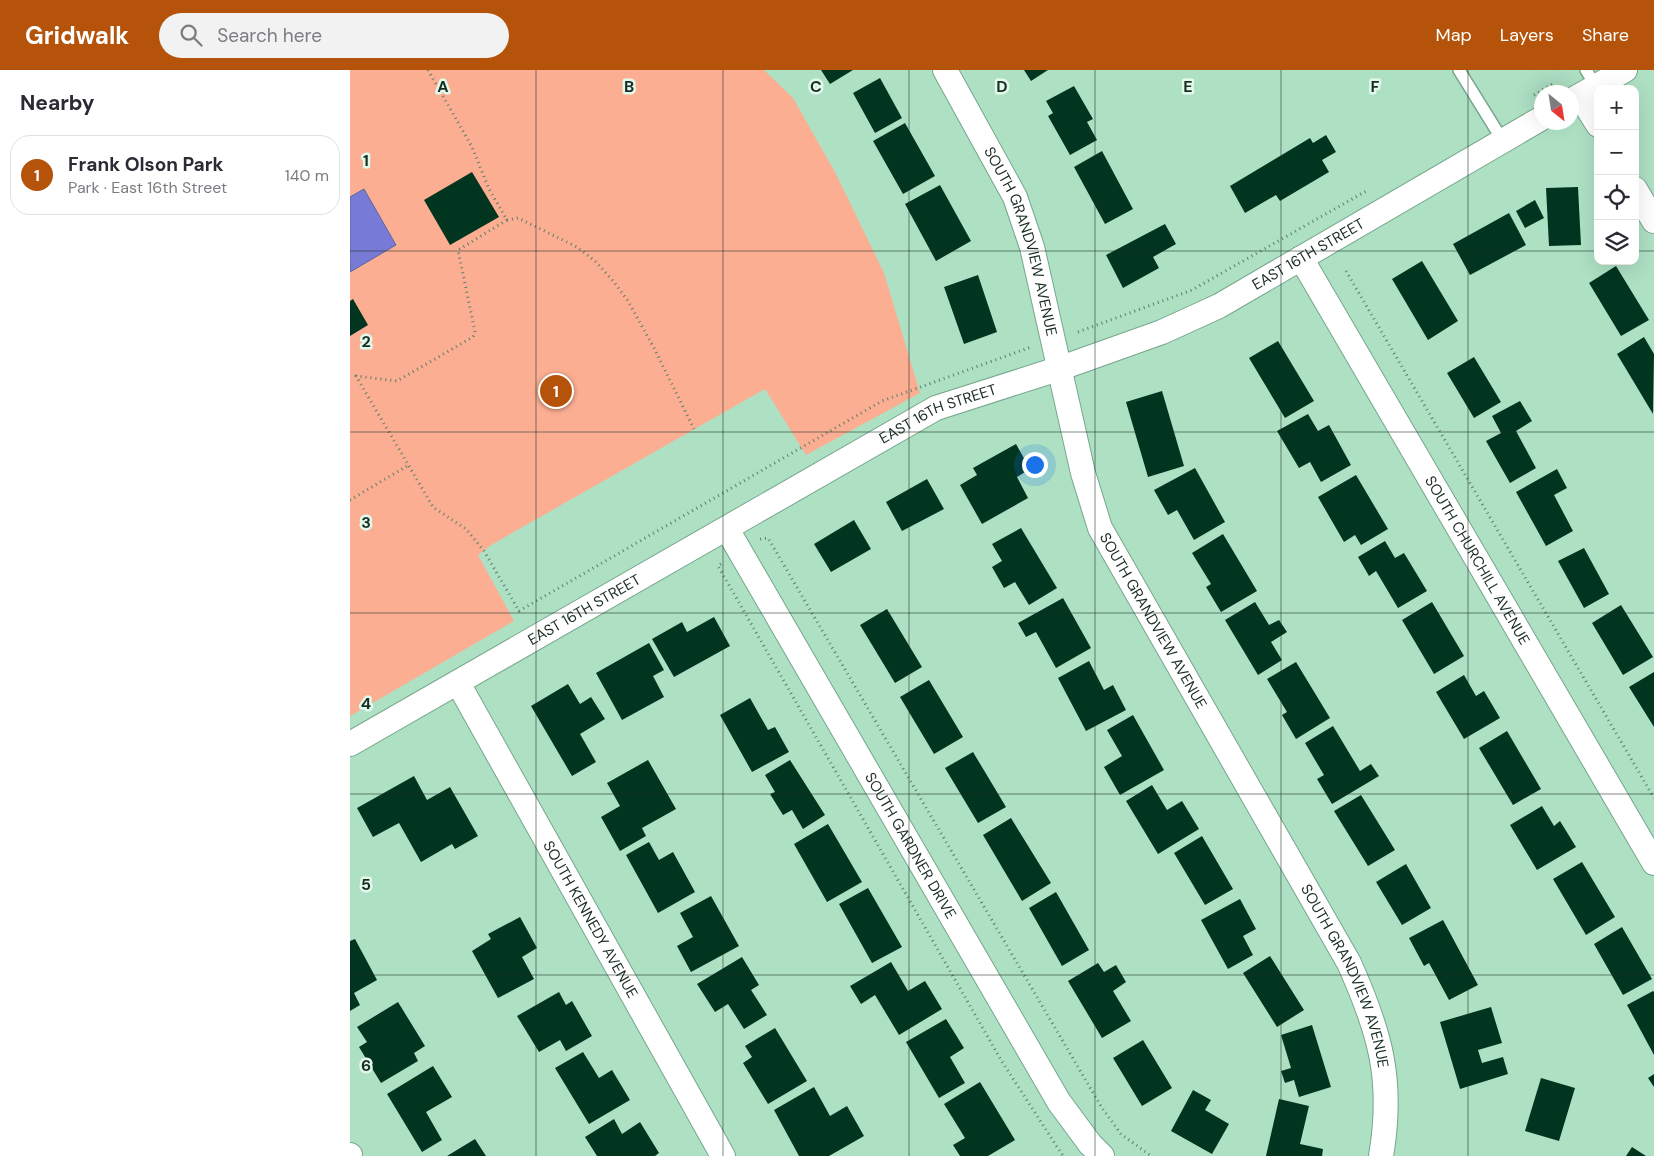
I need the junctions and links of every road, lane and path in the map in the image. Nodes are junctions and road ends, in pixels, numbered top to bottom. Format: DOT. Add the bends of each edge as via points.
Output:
graph roads {
  1 [pos="428,70"];
  2 [pos="945,70"];
  3 [pos="1459,70"];
  4 [pos="1625,70"];
  5 [pos="1560,79"];
  6 [pos="1583,88"];
  7 [pos="1528,98"];
  8 [pos="1594,115"];
  9 [pos="1534,123"];
  10 [pos="1502,141"];
  11 [pos="1370,188"];
  12 [pos="1639,196"];
  13 [pos="507,220"];
  14 [pos="1654,221"];
  15 [pos="1301,258"];
  16 [pos="1346,271"];
  17 [pos="1078,332"];
  18 [pos="1033,346"];
  19 [pos="1061,368"];
  20 [pos="694,429"];
  21 [pos="407,466"];
  22 [pos="350,500"];
  23 [pos="727,529"];
  24 [pos="458,683"];
  25 [pos="350,744"];
  26 [pos="1654,798"];
  27 [pos="1654,863"];
  28 [pos="723,1156"];
  29 [pos="1102,1156"];
  30 [pos="1381,1156"];
  1 -- 13 [label="path" via="472,147 489,189"];
  2 -- 19 [label="street, SOUTH GRANDVIEW AVENUE" via="1016,196 1032,246"];
  3 -- 10 [label="lane"];
  4 -- 6 [label="street"];
  5 -- 7 [label="path"];
  6 -- 8 [label="street"];
  9 -- 10 [label="street, EAST 16TH STREET"];
  10 -- 15 [label="street, EAST 16TH STREET"];
  11 -- 17 [label="path" via="1192,290"];
  12 -- 14 [label="street"];
  13 -- 20 [label="path" via="518,218 577,247 595,261 628,301"];
  13 -- 21 [label="path" via="458,250 474,337 397,381 356,376"];
  15 -- 19 [label="street, EAST 16TH STREET" via="1220,306 1162,332"];
  15 -- 27 [label="street, SOUTH CHURCHILL AVENUE"];
  16 -- 26 [label="path"];
  18 -- 21 [label="path" via="882,401 519,611 484,551 466,529 433,507"];
  19 -- 23 [label="street, EAST 16TH STREET" via="936,408"];
  19 -- 30 [label="street, SOUTH GRANDVIEW AVENUE" via="1084,473 1100,528 1349,963 1368,1005 1382,1052 1387,1090 1387,1123"];
  21 -- 22 [label="path"];
  23 -- 24 [label="street, EAST 16TH STREET"];
  23 -- 29 [label="street, SOUTH GARDNER DRIVE" via="1059,1102"];
  24 -- 25 [label="street, EAST 16TH STREET"];
  24 -- 28 [label="street, SOUTH KENNEDY AVENUE"];
}
